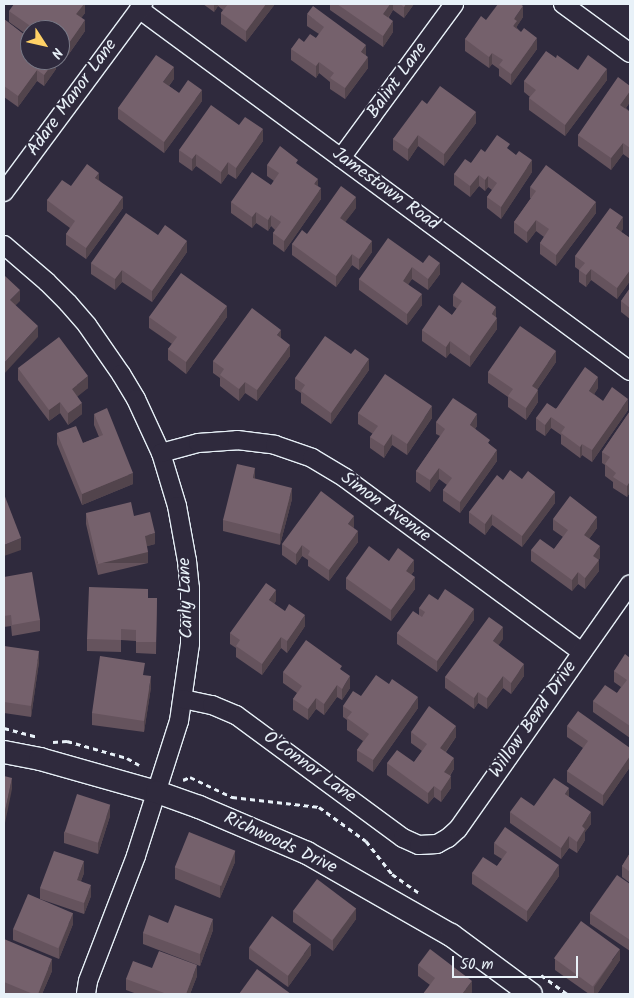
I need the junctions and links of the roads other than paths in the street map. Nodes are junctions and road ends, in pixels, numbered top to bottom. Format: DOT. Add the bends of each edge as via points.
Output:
graph roads {
  1 [pos="454,4"];
  2 [pos="563,4"];
  3 [pos="141,6"];
  4 [pos="630,53"];
  5 [pos="341,158"];
  6 [pos="4,192"];
  7 [pos="4,245"];
  8 [pos="630,371"];
  9 [pos="161,453"];
  10 [pos="630,584"];
  11 [pos="582,652"];
  12 [pos="183,699"];
  13 [pos="4,752"];
  14 [pos="157,792"];
  15 [pos="430,845"];
  16 [pos="86,994"];
  17 [pos="531,994"];
  1 -- 5 [label="street, Balint Lane"];
  2 -- 4 [label="street"];
  3 -- 5 [label="street, Jamestown Road"];
  3 -- 6 [label="street, Adare Manor Lane"];
  5 -- 8 [label="street, Jamestown Road"];
  7 -- 9 [label="street, Carly Lane" via="47,282 87,325 136,399"];
  9 -- 11 [label="street, Simon Avenue" via="198,443 237,440 275,445 312,458 345,478"];
  9 -- 12 [label="street, Carly Lane" via="177,506 190,588 190,644"];
  10 -- 11 [label="street, Willow Bend Drive"];
  11 -- 15 [label="street, Willow Bend Drive" via="458,829 443,842"];
  12 -- 14 [label="street, Carly Lane"];
  12 -- 15 [label="street, O'Connor Lane" via="212,705 236,715 403,838"];
  13 -- 14 [label="street, Richwoods Drive"];
  14 -- 16 [label="street, Carly Lane"];
  14 -- 17 [label="street, Richwoods Drive" via="307,853 451,935"];
}
